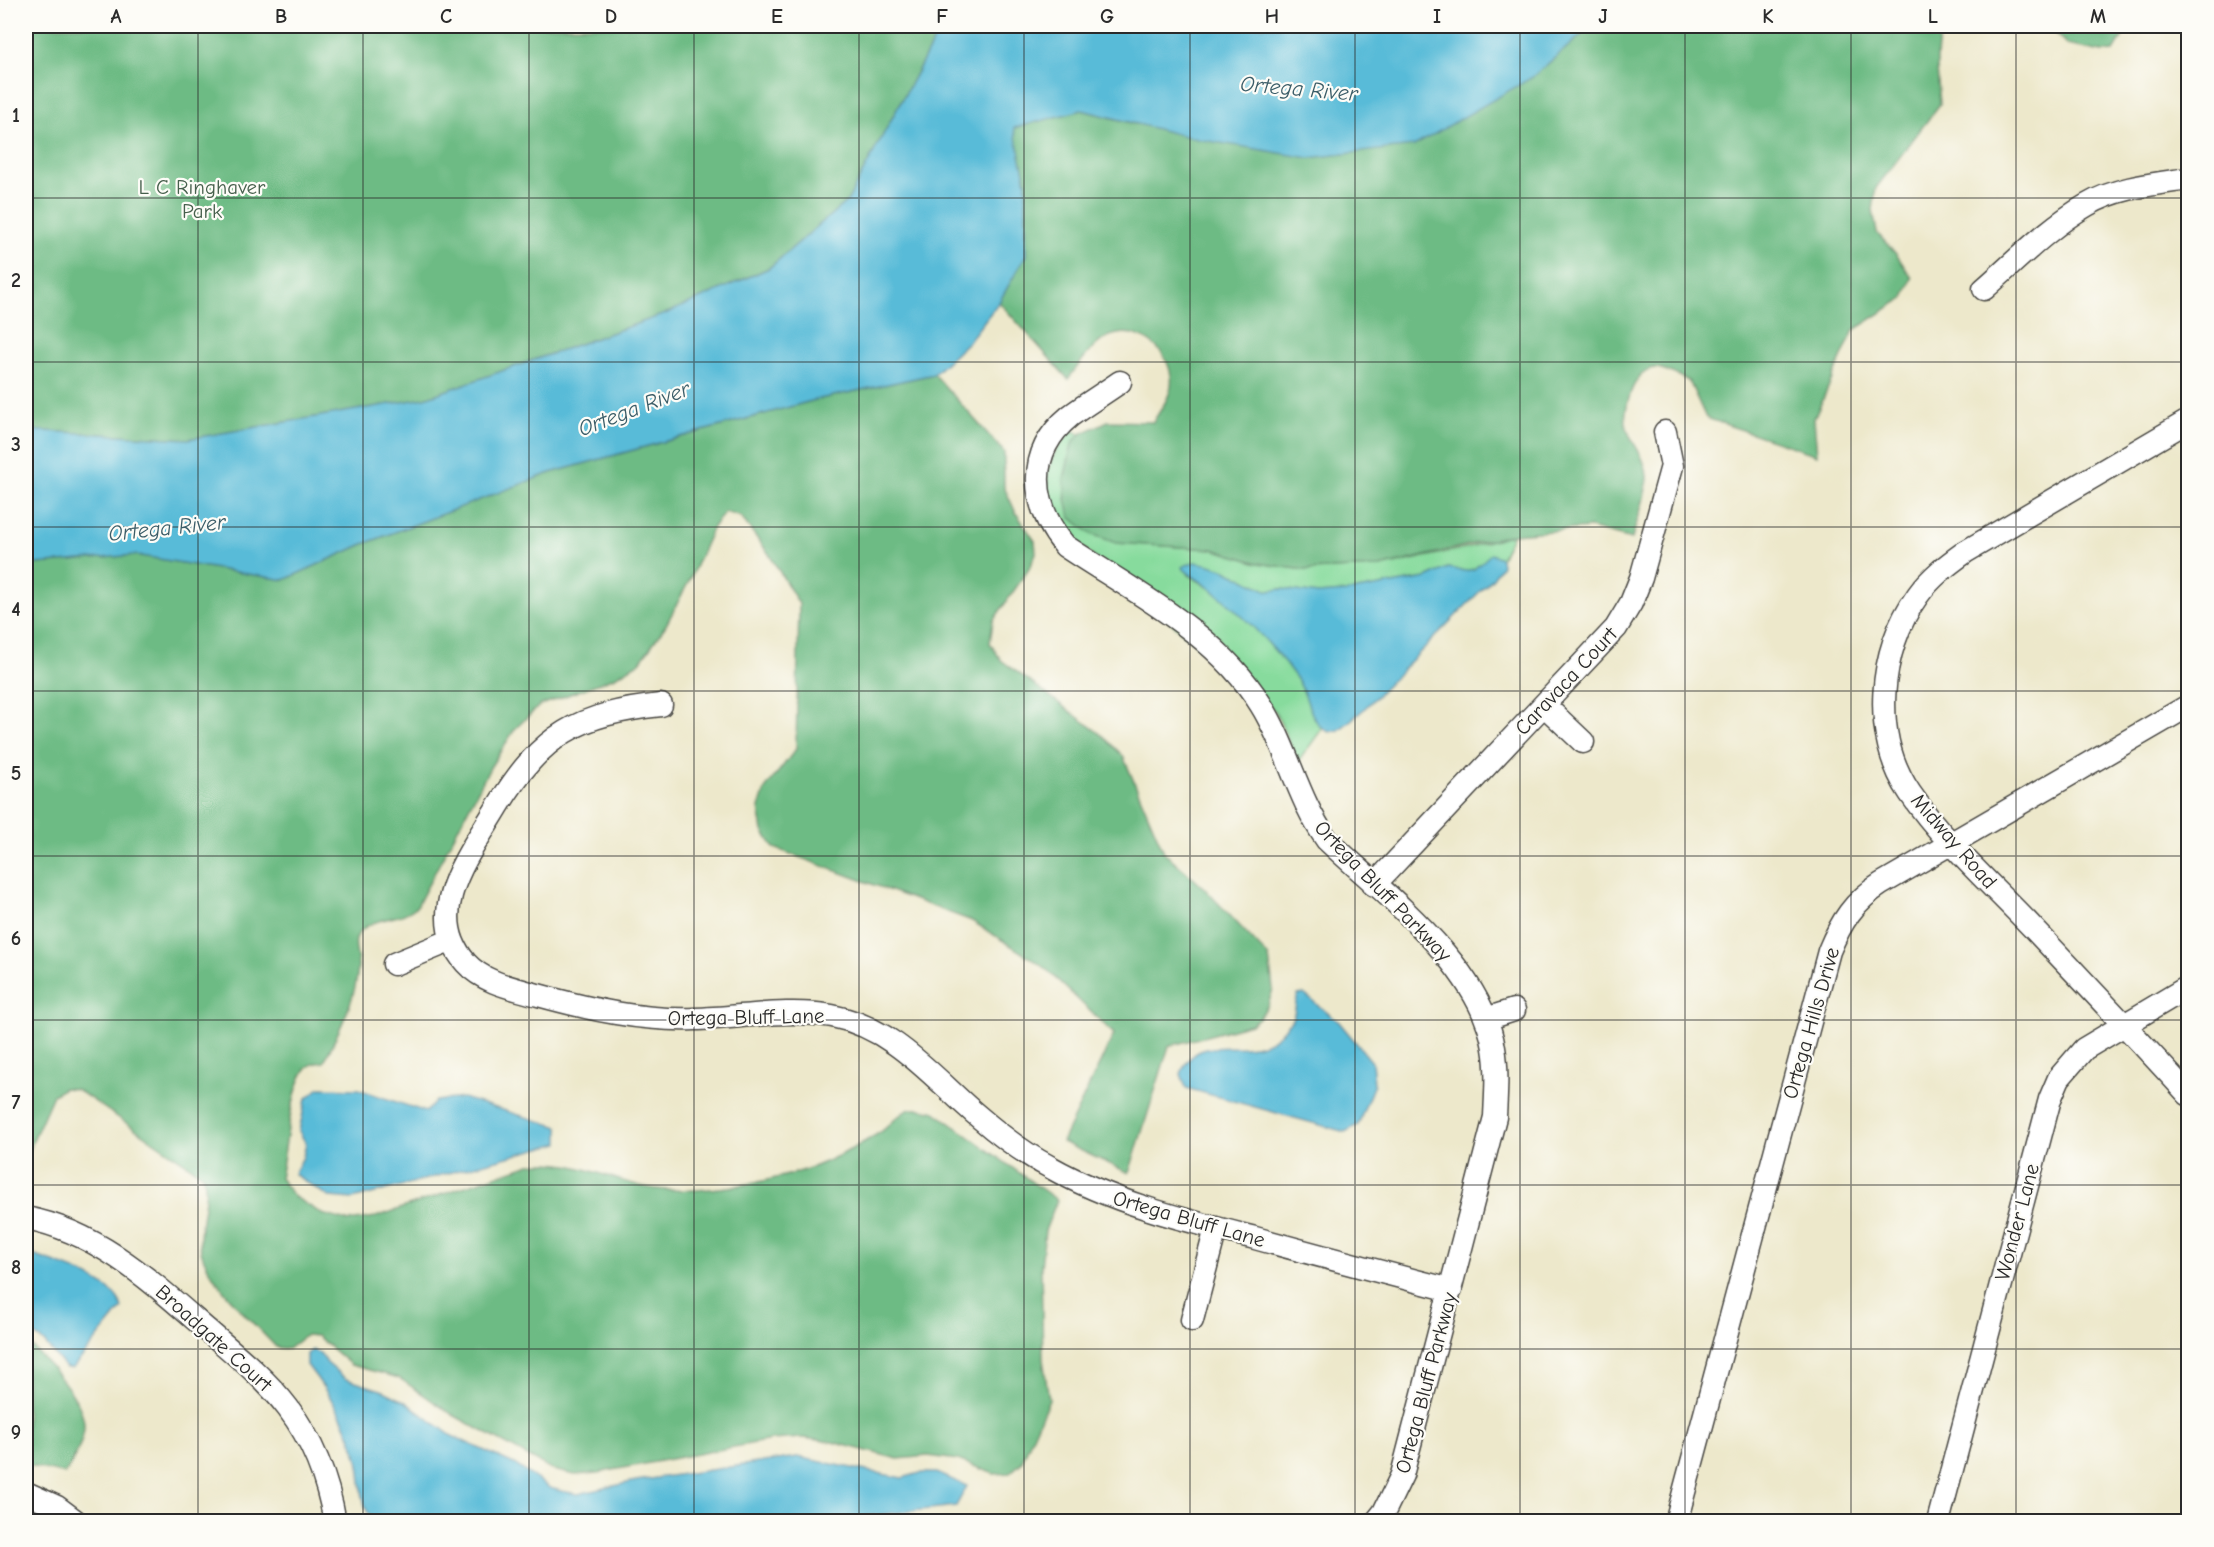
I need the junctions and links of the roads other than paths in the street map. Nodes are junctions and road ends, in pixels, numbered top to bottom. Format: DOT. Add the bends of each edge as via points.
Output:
graph roads {
  1 [pos="2188,178"];
  2 [pos="1984,289"];
  3 [pos="1120,382"];
  4 [pos="2188,421"];
  5 [pos="1665,432"];
  6 [pos="661,705"];
  7 [pos="1544,705"];
  8 [pos="2188,706"];
  9 [pos="1583,742"];
  10 [pos="1952,843"];
  11 [pos="1374,885"];
  12 [pos="452,940"];
  13 [pos="394,964"];
  14 [pos="2188,987"];
  15 [pos="1514,1010"];
  16 [pos="1486,1019"];
  17 [pos="2124,1025"];
  18 [pos="2188,1094"];
  19 [pos="26,1218"];
  20 [pos="1216,1228"];
  21 [pos="1451,1290"];
  22 [pos="1192,1320"];
  23 [pos="26,1493"];
  24 [pos="77,1521"];
  25 [pos="335,1521"];
  26 [pos="1376,1521"];
  27 [pos="1676,1521"];
  28 [pos="1938,1521"];
  1 -- 2 [label="street" via="2135,187 2087,204"];
  3 -- 11 [label="street, Ortega Bluff Parkway" via="1069,417 1050,438 1041,459 1037,485 1049,527 1065,546 1196,633 1224,657 1262,706 1312,819 1327,840"];
  4 -- 10 [label="street, Midway Road" via="1965,552 1938,572 1917,596 1903,621 1885,677 1888,737 1910,793"];
  5 -- 7 [label="street, Caravaca Court" via="1672,466 1631,603 1617,628"];
  6 -- 12 [label="street, Ortega Bluff Lane" via="616,710 578,723 551,739 526,763 456,877 447,915"];
  7 -- 9 [label="street"];
  7 -- 11 [label="street, Caravaca Court"];
  8 -- 10 [label="street, Ortega Hills Drive"];
  10 -- 17 [label="street, Midway Road"];
  10 -- 27 [label="street, Ortega Hills Drive" via="1865,894 1850,909 1829,951"];
  11 -- 16 [label="street, Ortega Bluff Parkway" via="1439,946 1472,989"];
  12 -- 13 [label="street"];
  12 -- 20 [label="street, Ortega Bluff Lane" via="465,963 483,977 595,1011 692,1019 801,1012 834,1016 864,1026 891,1039 978,1116 1047,1166 1098,1191"];
  14 -- 17 [label="street, Wonder Lane"];
  15 -- 16 [label="street"];
  16 -- 21 [label="street, Ortega Bluff Parkway" via="1495,1058 1495,1117"];
  17 -- 18 [label="street, Midway Road"];
  17 -- 28 [label="street, Wonder Lane" via="2070,1062 2050,1099"];
  19 -- 25 [label="street, Broadgate Court" via="75,1234 135,1267 260,1376 289,1409 315,1451"];
  20 -- 21 [label="street, Ortega Bluff Lane"];
  20 -- 22 [label="street"];
  21 -- 26 [label="street, Ortega Bluff Parkway" via="1402,1475"];
  23 -- 24 [label="street" via="57,1506"];
}
